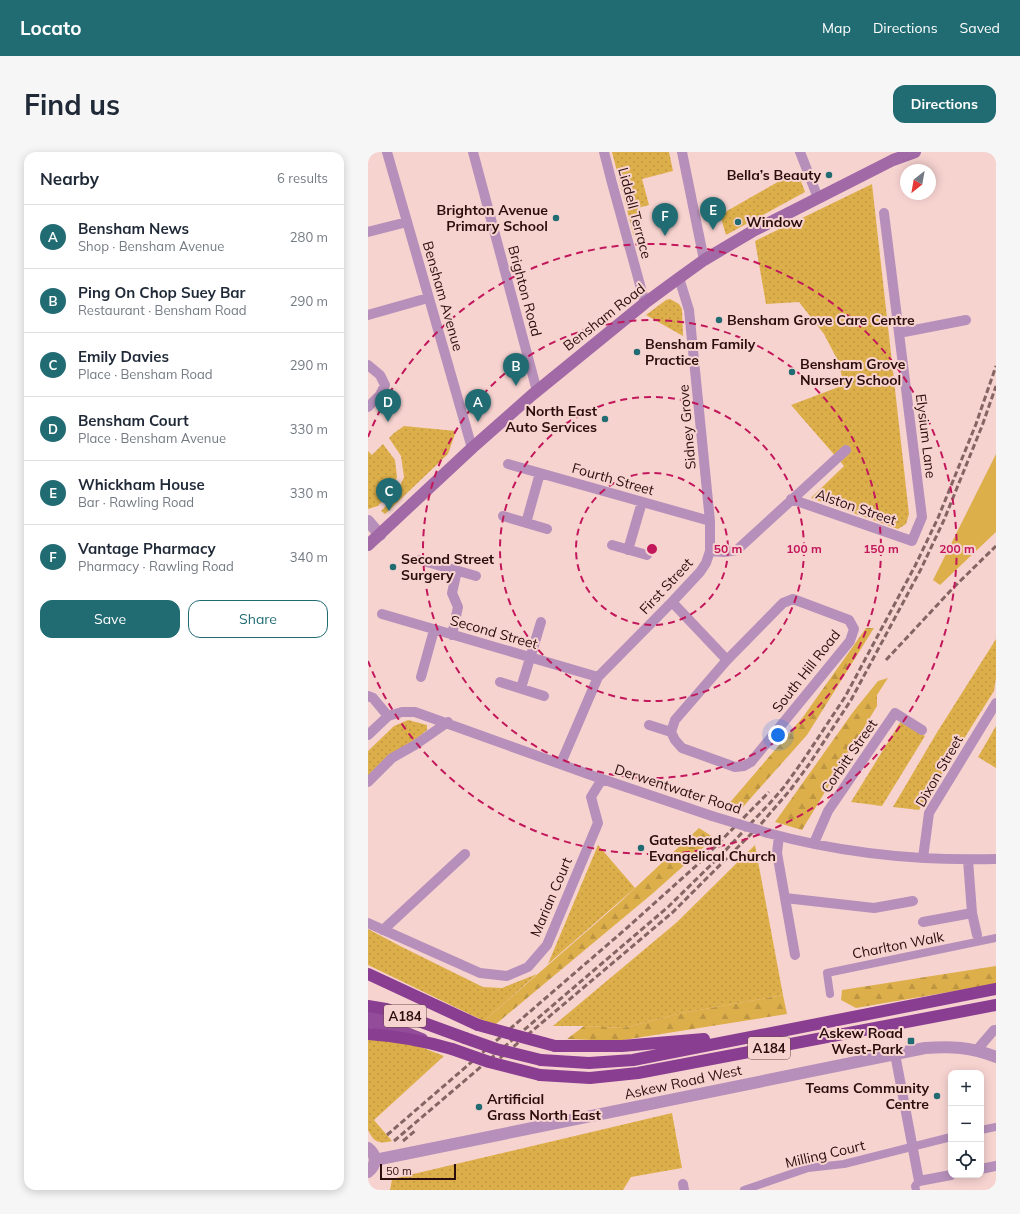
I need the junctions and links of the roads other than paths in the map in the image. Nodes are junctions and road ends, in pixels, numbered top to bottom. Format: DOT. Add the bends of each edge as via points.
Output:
graph roads {
  1 [pos="387,152"];
  2 [pos="473,152"];
  3 [pos="604,152"];
  4 [pos="682,152"];
  5 [pos="800,152"];
  6 [pos="914,152"];
  7 [pos="893,156"];
  8 [pos="818,198"];
  9 [pos="884,213"];
  10 [pos="407,222"];
  11 [pos="368,232"];
  12 [pos="704,260"];
  13 [pos="679,278"];
  14 [pos="428,298"];
  15 [pos="645,303"];
  16 [pos="368,315"];
  17 [pos="966,320"];
  18 [pos="899,333"];
  19 [pos="368,365"];
  20 [pos="537,390"];
  21 [pos="368,407"];
  22 [pos="472,448"];
  23 [pos="846,450"];
  24 [pos="508,464"];
  25 [pos="540,473"];
  26 [pos="791,500"];
  27 [pos="642,502"];
  28 [pos="503,516"];
  29 [pos="368,521"];
  30 [pos="526,522"];
  31 [pos="710,522"];
  32 [pos="547,529"];
  33 [pos="380,535"];
  34 [pos="912,541"];
  35 [pos="612,545"];
  36 [pos="368,546"];
  37 [pos="628,550"];
  38 [pos="710,551"];
  39 [pos="647,555"];
  40 [pos="420,560"];
  41 [pos="458,571"];
  42 [pos="476,576"];
  43 [pos="672,602"];
  44 [pos="382,614"];
  45 [pos="541,622"];
  46 [pos="434,630"];
  47 [pos="452,635"];
  48 [pos="530,657"];
  49 [pos="727,660"];
  50 [pos="421,677"];
  51 [pos="598,677"];
  52 [pos="500,682"];
  53 [pos="521,688"];
  54 [pos="368,696"];
  55 [pos="544,696"];
  56 [pos="996,703"];
  57 [pos="388,716"];
  58 [pos="448,722"];
  59 [pos="649,724"];
  60 [pos="922,730"];
  61 [pos="671,732"];
  62 [pos="368,735"];
  63 [pos="562,763"];
  64 [pos="602,779"];
  65 [pos="368,782"];
  66 [pos="779,836"];
  67 [pos="814,843"];
  68 [pos="465,854"];
  69 [pos="923,858"];
  70 [pos="996,859"];
  71 [pos="968,860"];
  72 [pos="785,898"];
  73 [pos="913,901"];
  74 [pos="972,913"];
  75 [pos="923,922"];
  76 [pos="368,923"];
  77 [pos="384,930"];
  78 [pos="977,935"];
  79 [pos="996,938"];
  80 [pos="795,955"];
  81 [pos="368,974"];
  82 [pos="996,989"];
  83 [pos="830,994"];
  84 [pos="996,1005"];
  85 [pos="368,1006"];
  86 [pos="368,1012"];
  87 [pos="368,1022"];
  88 [pos="441,1030"];
  89 [pos="996,1030"];
  90 [pos="368,1034"];
  91 [pos="767,1034"];
  92 [pos="437,1044"];
  93 [pos="976,1051"];
  94 [pos="895,1054"];
  95 [pos="996,1057"];
  96 [pos="996,1127"];
  97 [pos="984,1129"];
  98 [pos="948,1138"];
  99 [pos="913,1146"];
  100 [pos="368,1148"];
  101 [pos="375,1160"];
  102 [pos="996,1166"];
  103 [pos="984,1168"];
  104 [pos="368,1172"];
  105 [pos="948,1176"];
  106 [pos="918,1185"];
  107 [pos="744,1190"];
  1 -- 10 [label="street, Bensham Avenue"];
  2 -- 20 [label="street, Brighton Road"];
  3 -- 15 [label="street, Liddell Terrace"];
  4 -- 12 [label="street"];
  5 -- 8 [label="street"];
  6 -- 7 [label="main road, Bensham Road"];
  7 -- 8 [label="main road, Bensham Road"];
  8 -- 12 [label="main road, Bensham Road" via="753,231"];
  9 -- 18 [label="street, Elysium Lane"];
  10 -- 11 [label="street"];
  10 -- 14 [label="street, Bensham Avenue"];
  12 -- 13 [label="main road, Bensham Road"];
  13 -- 15 [label="main road, Bensham Road"];
  13 -- 31 [label="street, Sidney Grove" via="689,310"];
  14 -- 16 [label="street"];
  14 -- 22 [label="street, Bensham Avenue"];
  15 -- 20 [label="main road, Bensham Road"];
  17 -- 18 [label="street"];
  18 -- 34 [label="street, Elysium Lane" via="922,517"];
  19 -- 21 [label="street" via="380,375 384,385 380,395"];
  20 -- 22 [label="main road, Bensham Road"];
  22 -- 33 [label="main road, Bensham Road"];
  23 -- 26 [label="street, First Street"];
  24 -- 25 [label="street, Fourth Street"];
  25 -- 27 [label="street, Fourth Street"];
  25 -- 30 [label="street"];
  26 -- 34 [label="street, Alston Street"];
  26 -- 38 [label="street, First Street" via="737,550"];
  27 -- 31 [label="street, Fourth Street"];
  27 -- 37 [label="street"];
  28 -- 30 [label="street"];
  29 -- 33 [label="street"];
  30 -- 32 [label="street"];
  31 -- 38 [label="street, Sidney Grove"];
  33 -- 36 [label="main road, Bensham Road"];
  35 -- 37 [label="street"];
  37 -- 39 [label="street"];
  38 -- 43 [label="street, First Street" via="700,572"];
  40 -- 41 [label="street"];
  41 -- 42 [label="street"];
  41 -- 47 [label="street" via="452,593 458,607"];
  43 -- 49 [label="street"];
  43 -- 51 [label="street, First Street"];
  44 -- 46 [label="street, Second Street"];
  45 -- 48 [label="street"];
  46 -- 47 [label="street, Second Street"];
  46 -- 50 [label="street"];
  47 -- 48 [label="street, Second Street"];
  48 -- 51 [label="street, Second Street"];
  48 -- 53 [label="street"];
  49 -- 61 [label="street, South Hill Road" via="675,720"];
  49 -- 61 [label="street, South Hill Road" via="783,603 793,599 849,620 854,629 850,641 751,762 744,766 735,767 682,748"];
  51 -- 63 [label="street, First Street"];
  52 -- 53 [label="street"];
  53 -- 55 [label="street"];
  54 -- 57 [label="street" via="373,698"];
  56 -- 69 [label="street, Dixon Street" via="928,812"];
  57 -- 58 [label="street, Derwentwater Road" via="415,712"];
  57 -- 62 [label="street"];
  58 -- 63 [label="street, Derwentwater Road"];
  58 -- 65 [label="street" via="392,758"];
  59 -- 61 [label="street"];
  60 -- 67 [label="street, Corbitt Street" via="895,713 828,810"];
  63 -- 64 [label="street, Derwentwater Road"];
  64 -- 66 [label="street, Derwentwater Road, bridge"];
  64 -- 77 [label="street, Marian Court" via="591,797 598,823 547,945 528,967 507,976 480,974"];
  66 -- 67 [label="street, Derwentwater Road"];
  66 -- 72 [label="street" via="777,853"];
  67 -- 69 [label="street, Derwentwater Road" via="843,850"];
  68 -- 77 [label="street"];
  69 -- 71 [label="street, Derwentwater Road"];
  70 -- 71 [label="street, Derwentwater Road"];
  71 -- 74 [label="street"];
  72 -- 73 [label="street" via="874,908"];
  72 -- 80 [label="street"];
  74 -- 75 [label="street"];
  74 -- 78 [label="street"];
  76 -- 77 [label="street, Marian Court"];
  79 -- 83 [label="street, Charlton Walk" via="827,972"];
  81 -- 91 [label="highway, bridge" via="478,1025 555,1046 622,1046"];
  82 -- 91 [label="highway, A184"];
  84 -- 92 [label="highway, A184, bridge" via="638,1073 590,1078 540,1075 489,1062"];
  85 -- 88 [label="highway, A184" via="386,1009"];
  86 -- 88 [label="main road"];
  87 -- 92 [label="main road" via="389,1026"];
  88 -- 91 [label="highway, A184, bridge" via="496,1049 541,1060 589,1063 633,1060"];
  89 -- 93 [label="street"];
  90 -- 92 [label="highway, A184"];
  93 -- 94 [label="street, Askew Road West" via="947,1046"];
  93 -- 95 [label="street, Askew Road West"];
  94 -- 99 [label="street"];
  94 -- 101 [label="street, Askew Road West"];
  96 -- 97 [label="street"];
  98 -- 99 [label="street, Milling Court"];
  99 -- 106 [label="street"];
  99 -- 107 [label="street, Milling Court" via="844,1164 808,1168"];
  100 -- 101 [label="street" via="374,1154"];
  101 -- 104 [label="street"];
  102 -- 103 [label="street"];
  105 -- 106 [label="street"];
}
